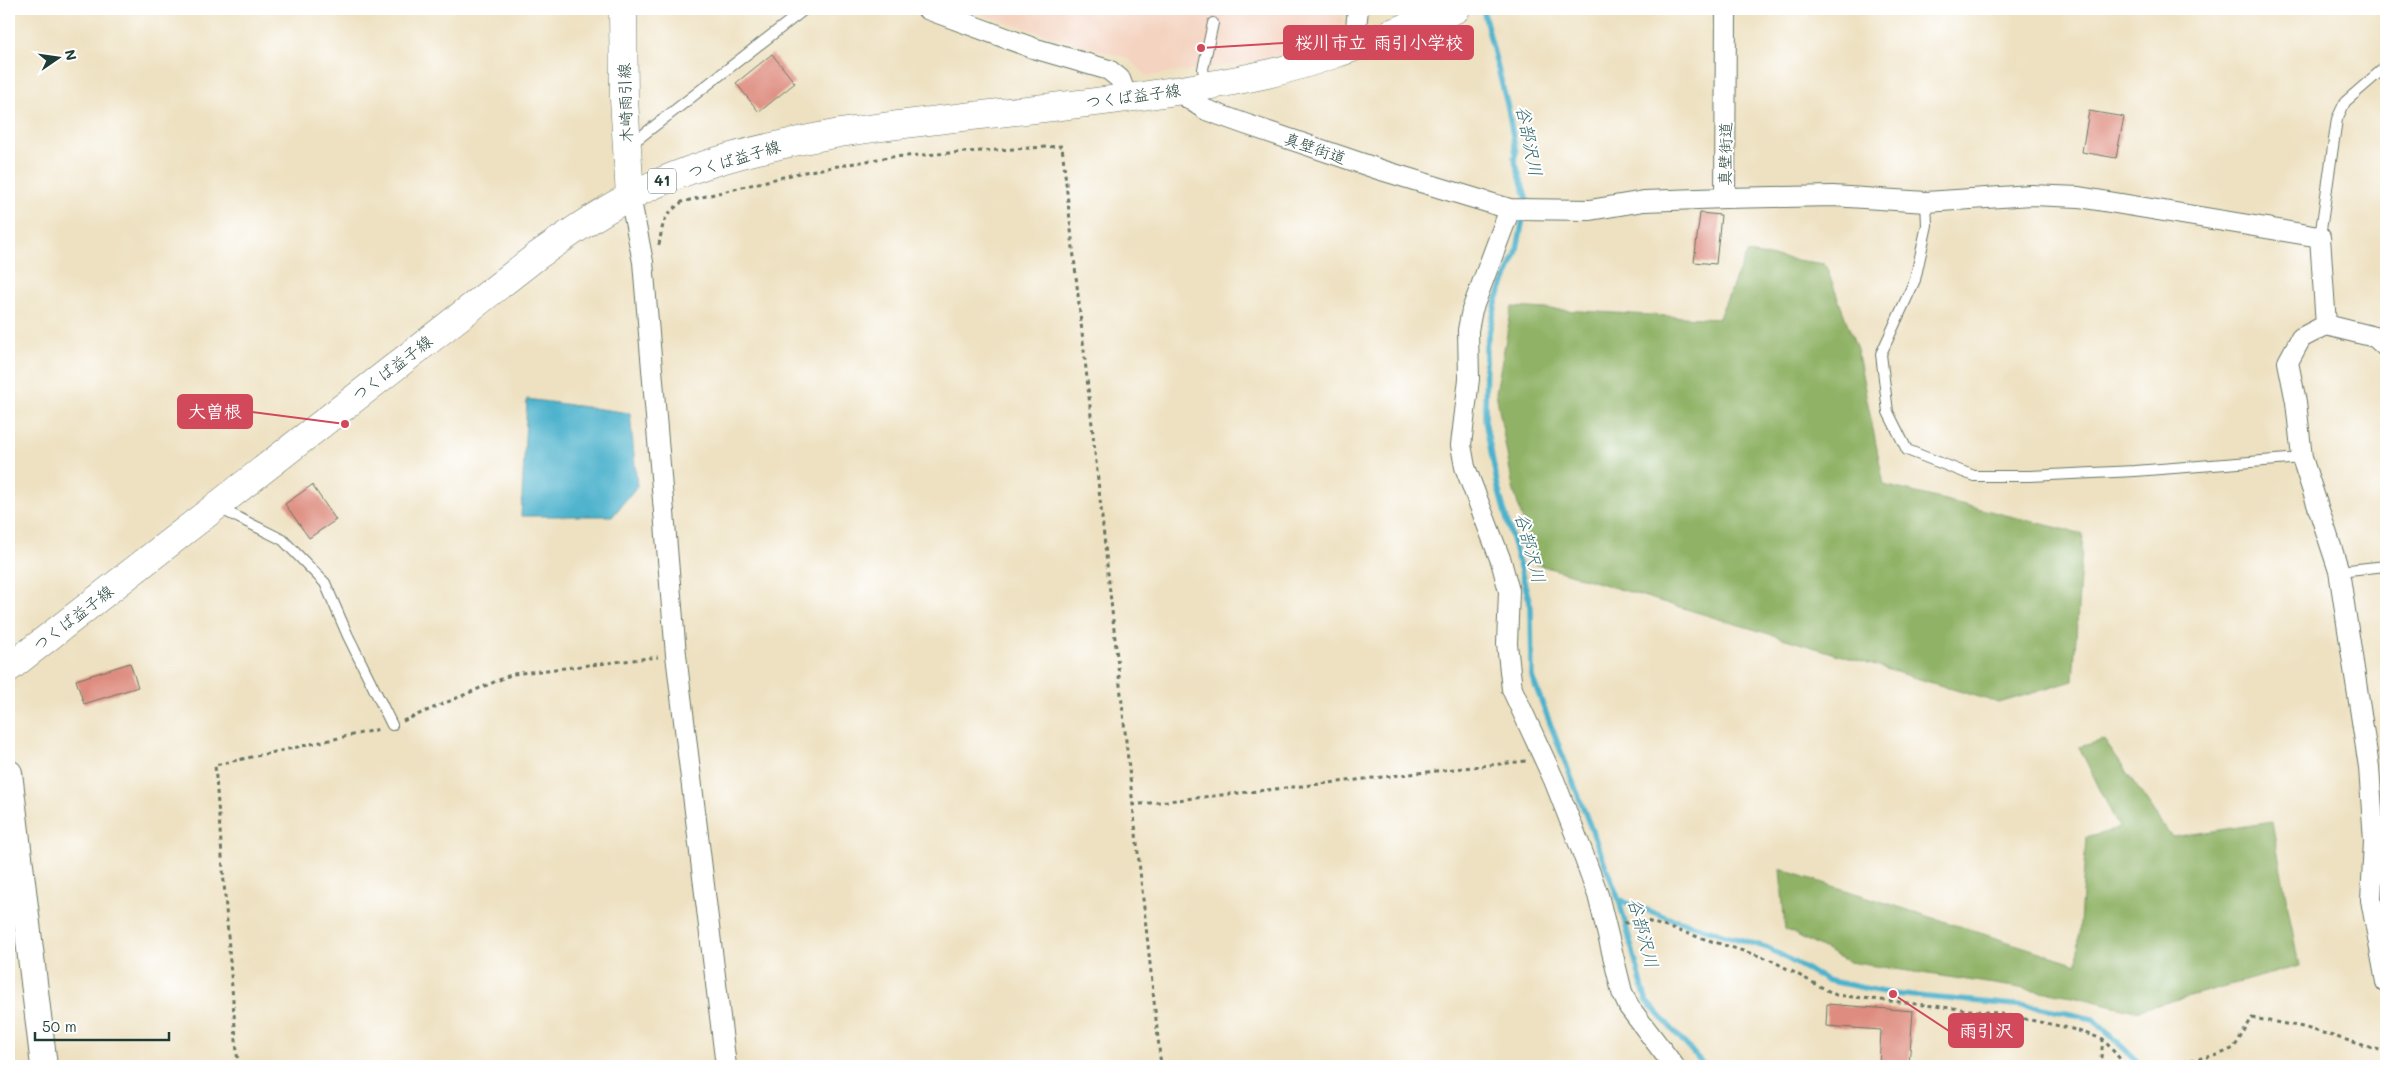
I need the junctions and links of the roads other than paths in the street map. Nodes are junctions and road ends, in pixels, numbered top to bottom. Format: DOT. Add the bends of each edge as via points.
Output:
graph roads {
  1 [pos="623,9"];
  2 [pos="805,9"];
  3 [pos="927,9"];
  4 [pos="1358,9"];
  5 [pos="1456,9"];
  6 [pos="1726,9"];
  7 [pos="1212,23"];
  8 [pos="1354,46"];
  9 [pos="2386,64"];
  10 [pos="1206,86"];
  11 [pos="1177,91"];
  12 [pos="1127,98"];
  13 [pos="627,147"];
  14 [pos="630,196"];
  15 [pos="1725,198"];
  16 [pos="1926,202"];
  17 [pos="1520,210"];
  18 [pos="2320,237"];
  19 [pos="2326,325"];
  20 [pos="2386,347"];
  21 [pos="2302,458"];
  22 [pos="216,506"];
  23 [pos="2386,566"];
  24 [pos="2339,571"];
  25 [pos="9,668"];
  26 [pos="392,725"];
  27 [pos="9,773"];
  28 [pos="2386,982"];
  29 [pos="44,1066"];
  30 [pos="726,1066"];
  31 [pos="1674,1066"];
  1 -- 13 [label="main road, 木崎雨引線"];
  2 -- 13 [label="lane"];
  3 -- 12 [label="street" via="1032,48 1109,70 1120,79"];
  4 -- 8 [label="street"];
  5 -- 8 [label="main road, つくば益子線 / 41"];
  6 -- 15 [label="street, 真壁街道"];
  7 -- 10 [label="lane" via="1203,69"];
  8 -- 10 [label="main road, つくば益子線 / 41" via="1269,73"];
  9 -- 18 [label="lane" via="2345,102 2337,119"];
  10 -- 11 [label="main road, つくば益子線 / 41"];
  11 -- 12 [label="main road, つくば益子線 / 41"];
  11 -- 17 [label="street, 真壁街道" via="1206,110 1245,124 1381,170"];
  12 -- 14 [label="main road, つくば益子線 / 41" via="898,124 792,141 700,168"];
  13 -- 14 [label="main road, 木崎雨引線"];
  14 -- 22 [label="main road, つくば益子線 / 41" via="537,256"];
  14 -- 30 [label="street" via="642,262 676,655"];
  15 -- 16 [label="street" via="1833,196"];
  15 -- 17 [label="street, 真壁街道" via="1644,200 1590,210"];
  16 -- 18 [label="street" via="2031,195 2080,197"];
  16 -- 21 [label="lane" via="1927,225 1915,280 1881,354 1888,412 1906,450 1974,476 2135,471"];
  17 -- 31 [label="street" via="1472,310 1468,330 1469,379 1461,445 1465,467 1501,560 1509,591 1507,644 1512,689 1582,851 1606,925 1622,992 1629,1007"];
  18 -- 19 [label="street"];
  19 -- 20 [label="street" via="2375,337"];
  19 -- 21 [label="street" via="2302,338 2288,362"];
  21 -- 24 [label="street"];
  22 -- 25 [label="main road, つくば益子線 / 41"];
  22 -- 26 [label="lane" via="283,540 325,583"];
  23 -- 24 [label="lane"];
  24 -- 28 [label="street" via="2369,767 2374,842 2371,900"];
  27 -- 29 [label="street"];
}
